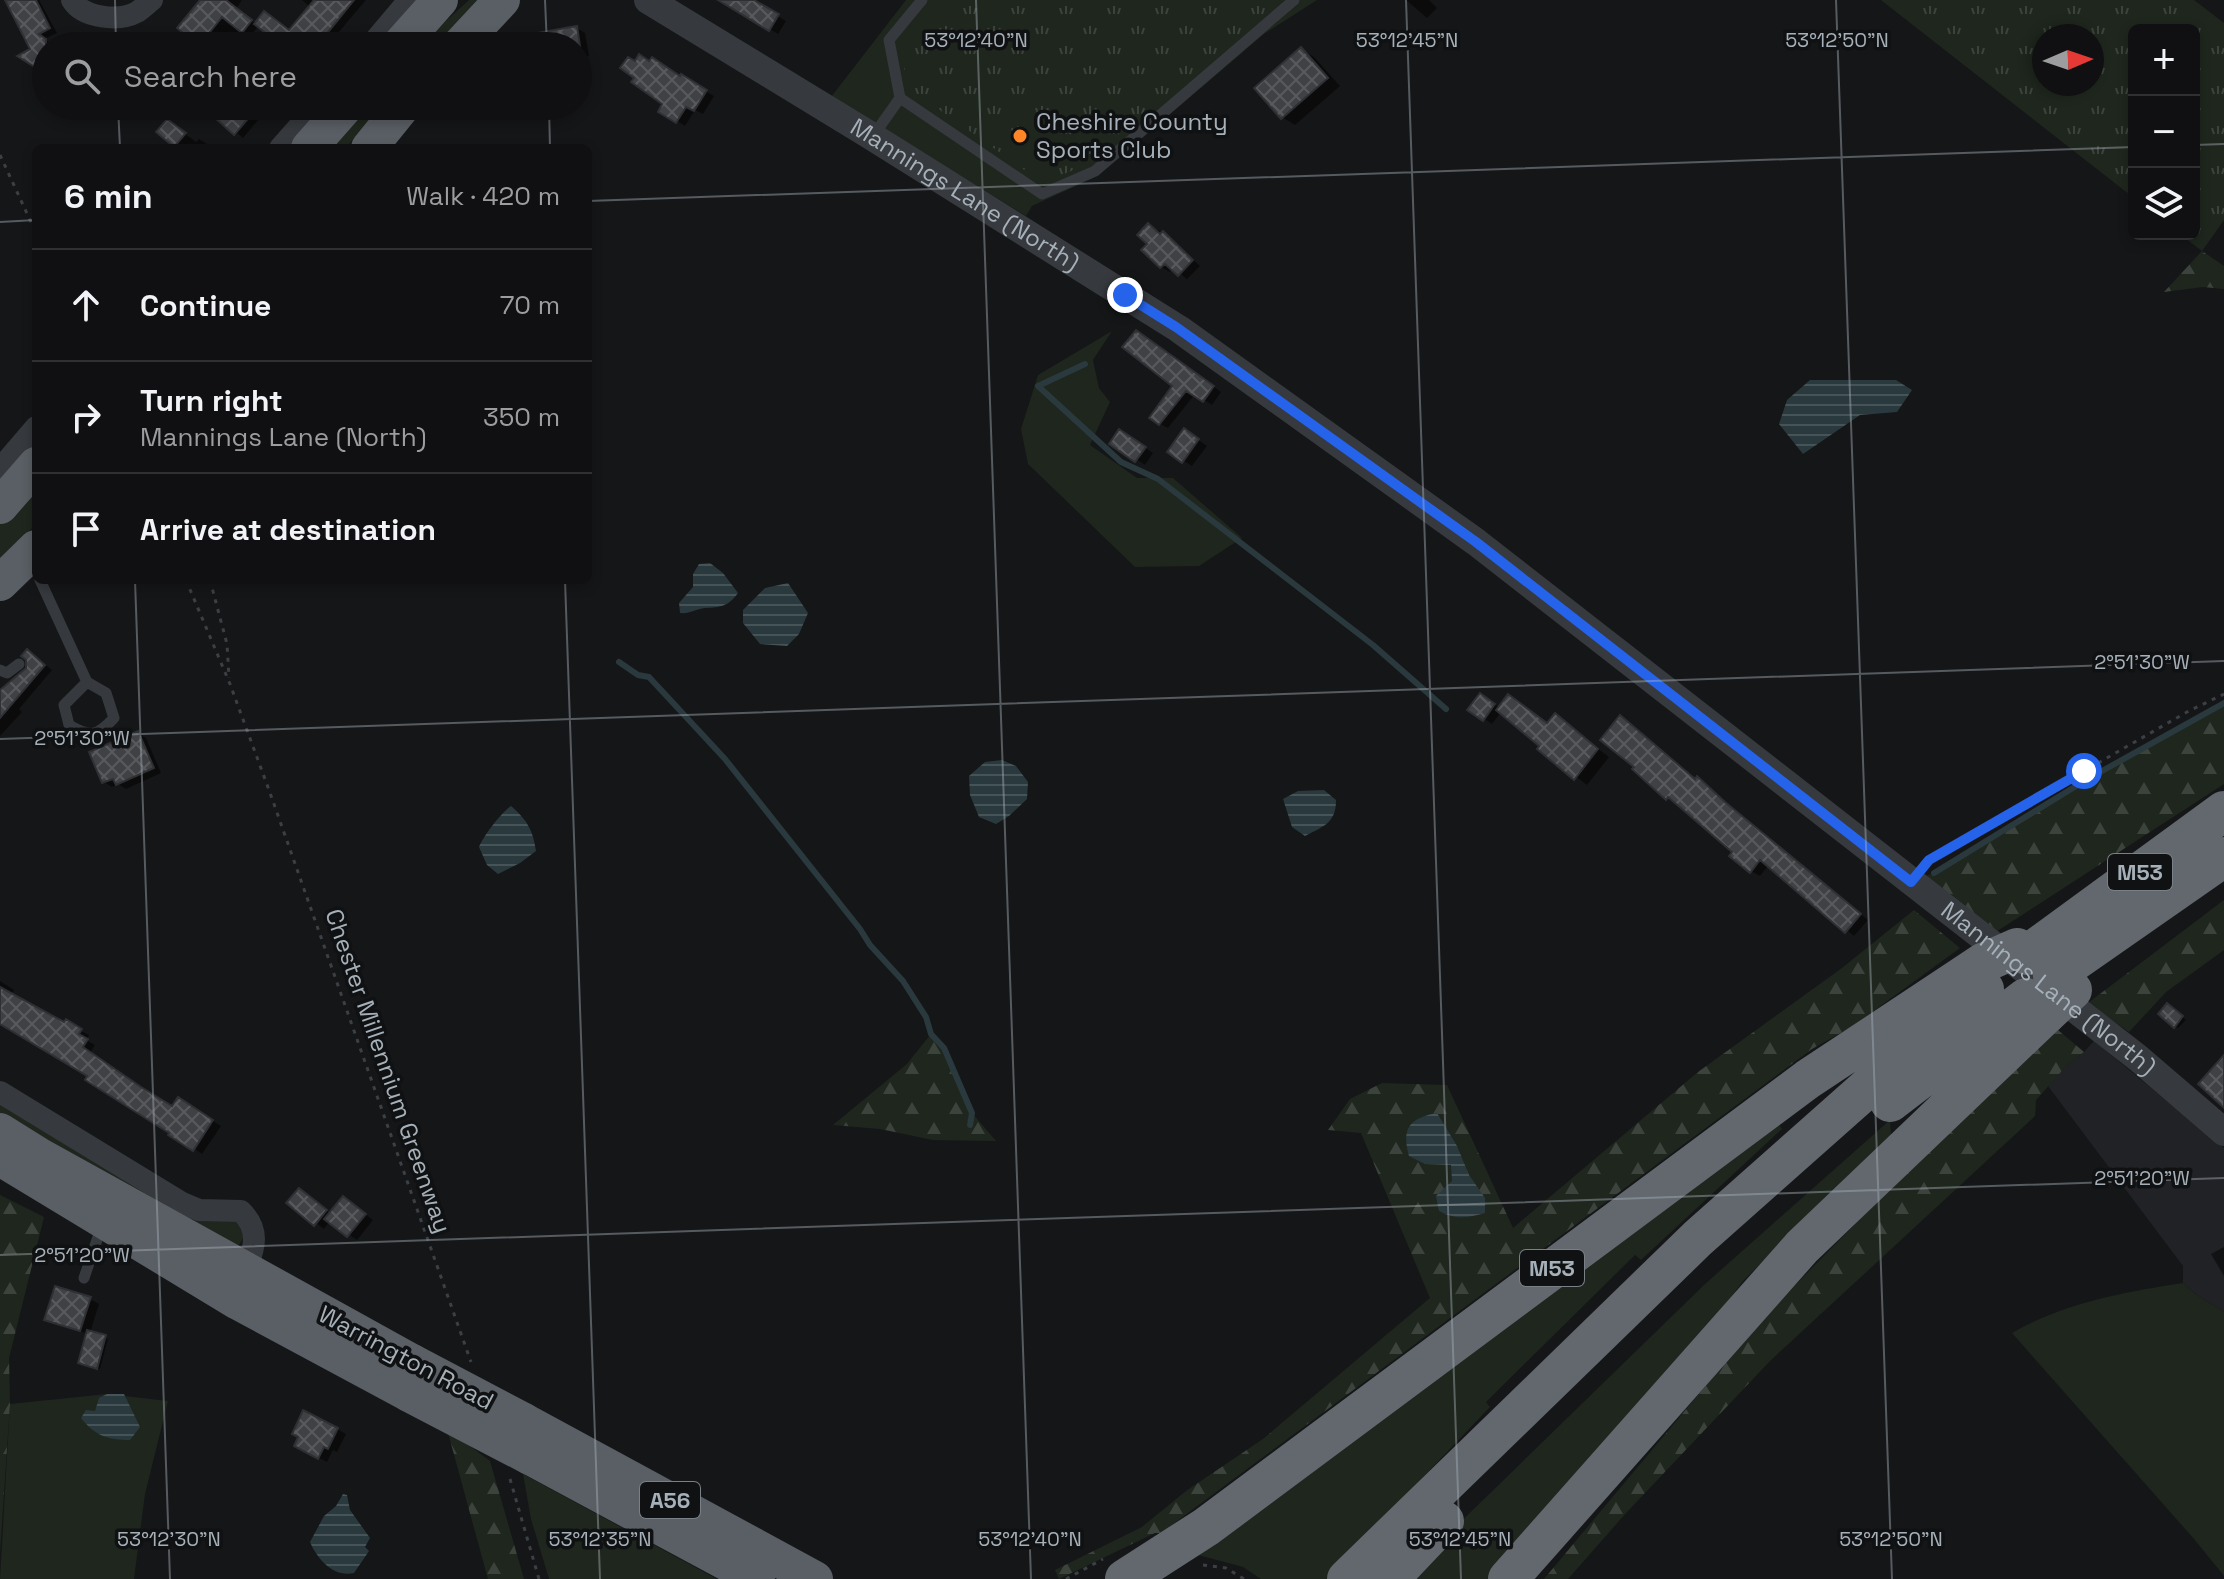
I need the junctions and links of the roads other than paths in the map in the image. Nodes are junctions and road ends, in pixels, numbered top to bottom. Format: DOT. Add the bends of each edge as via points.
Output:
graph roads {
  1 [pos="72,0"];
  2 [pos="152,0"];
  3 [pos="409,0"];
  4 [pos="440,0"];
  5 [pos="457,0"];
  6 [pos="502,0"];
  7 [pos="648,0"];
  8 [pos="922,0"];
  9 [pos="1294,0"];
  10 [pos="382,32"];
  11 [pos="414,32"];
  12 [pos="419,32"];
  13 [pos="472,32"];
  14 [pos="900,98"];
  15 [pos="305,120"];
  16 [pos="334,120"];
  17 [pos="392,120"];
  18 [pos="873,137"];
  19 [pos="284,144"];
  20 [pos="313,144"];
  21 [pos="372,144"];
  22 [pos="32,432"];
  23 [pos="0,469"];
  24 [pos="32,470"];
  25 [pos="0,506"];
  26 [pos="32,563"];
  27 [pos="0,583"];
  28 [pos="44,584"];
  29 [pos="19,664"];
  30 [pos="0,670"];
  31 [pos="87,682"];
  32 [pos="2224,811"];
  33 [pos="2224,857"];
  34 [pos="2031,973"];
  35 [pos="0,1092"];
  36 [pos="0,1131"];
  37 [pos="2224,1132"];
  38 [pos="0,1158"];
  39 [pos="104,1221"];
  40 [pos="246,1270"];
  41 [pos="84,1278"];
  42 [pos="410,1378"];
  43 [pos="757,1579"];
  44 [pos="815,1579"];
  45 [pos="1125,1579"];
  46 [pos="1347,1579"];
  47 [pos="1389,1579"];
  48 [pos="1508,1579"];
  1 -- 2 [label="street" via="92,14 117,17 136,13"];
  3 -- 10 [label="street"];
  4 -- 11 [label="highway"];
  5 -- 12 [label="street"];
  6 -- 13 [label="highway"];
  7 -- 18 [label="street, Mannings Lane (North)"];
  8 -- 14 [label="lane" via="889,40"];
  9 -- 14 [label="lane" via="1095,171 1042,194"];
  14 -- 18 [label="lane"];
  15 -- 19 [label="street"];
  16 -- 20 [label="highway"];
  17 -- 21 [label="highway"];
  18 -- 37 [label="street, Mannings Lane (North)" via="1176,327 1463,533 2138,1058"];
  22 -- 23 [label="street"];
  24 -- 25 [label="highway"];
  26 -- 27 [label="highway"];
  28 -- 31 [label="lane"];
  29 -- 30 [label="lane" via="7,673"];
  31 -- 31 [label="lane" via="106,693 114,718 100,733 83,734 69,725 64,705"];
  32 -- 34 [label="highway, M53"];
  33 -- 34 [label="highway, M53" via="2136,917"];
  34 -- 45 [label="highway, M53" via="1808,1079 1206,1527"];
  34 -- 46 [label="highway, M53" via="1893,1065 1698,1238"];
  34 -- 47 [label="highway, M53" via="1917,1080 1672,1293"];
  34 -- 48 [label="highway, M53" via="1802,1247"];
  35 -- 40 [label="street" via="182,1203 199,1210 241,1211 256,1238"];
  36 -- 40 [label="highway, Warrington Road / A56"];
  38 -- 39 [label="highway, Warrington Road / A56"];
  39 -- 41 [label="lane"];
  39 -- 42 [label="highway, Warrington Road / A56" via="238,1302"];
  40 -- 42 [label="highway, Warrington Road / A56"];
  42 -- 43 [label="highway, Warrington Road / A56, bridge" via="520,1468"];
  42 -- 44 [label="highway, Warrington Road / A56, bridge" via="524,1421"];
}
